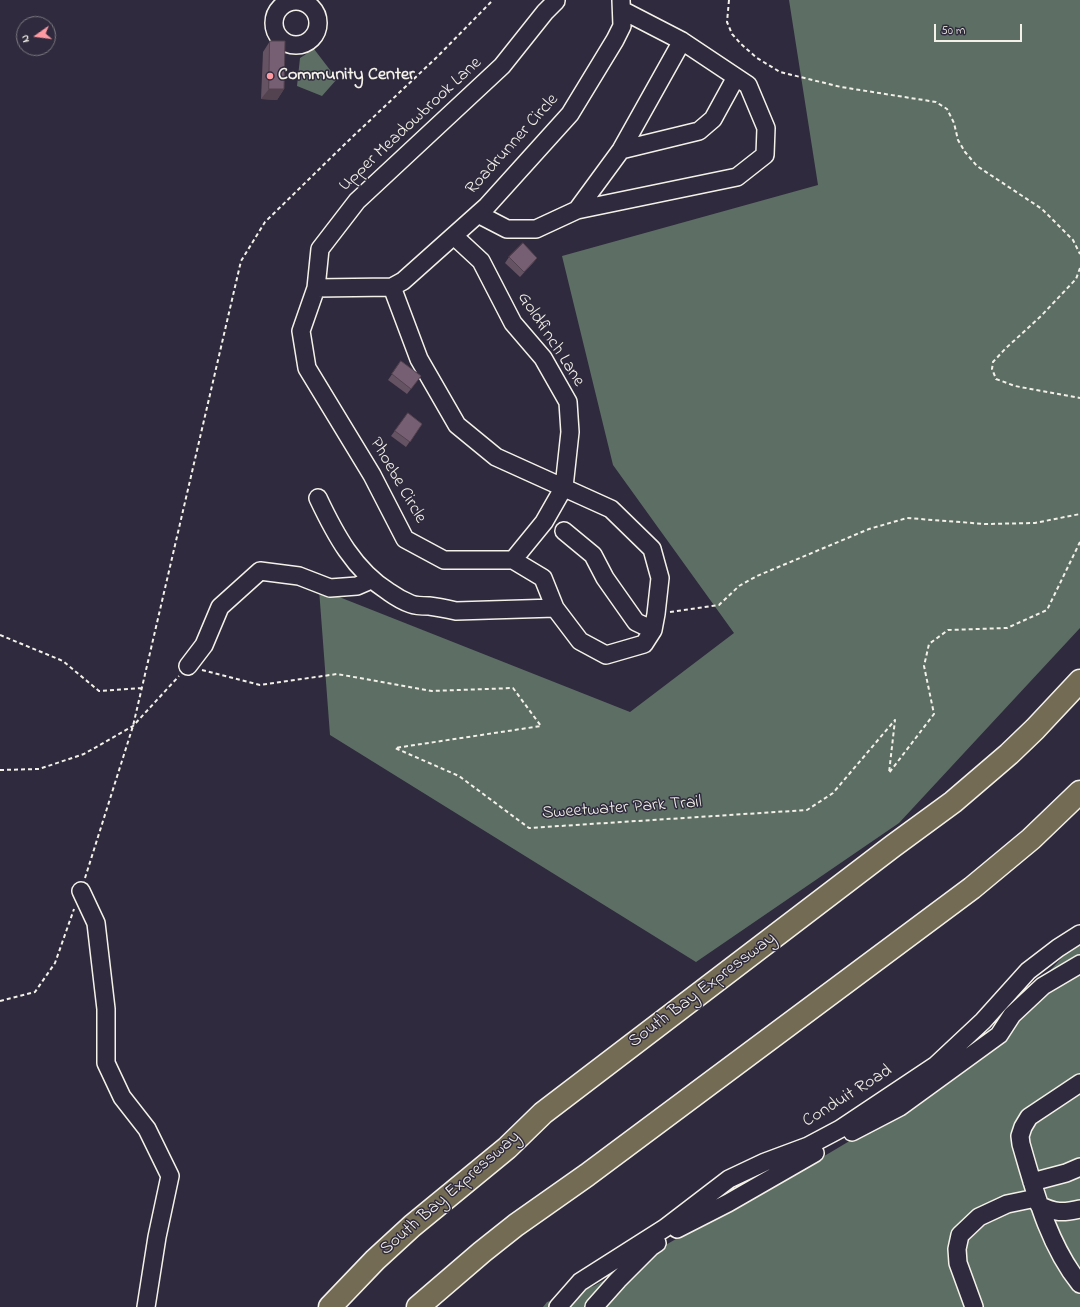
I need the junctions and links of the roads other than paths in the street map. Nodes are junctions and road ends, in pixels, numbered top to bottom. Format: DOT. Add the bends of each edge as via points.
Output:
graph roads {
  1 [pos="556,1"];
  2 [pos="621,5"];
  3 [pos="682,41"];
  4 [pos="736,77"];
  5 [pos="621,150"];
  6 [pos="577,210"];
  7 [pos="478,214"];
  8 [pos="454,236"];
  9 [pos="392,287"];
  10 [pos="316,288"];
  11 [pos="564,487"];
  12 [pos="318,498"];
  13 [pos="564,532"];
  14 [pos="513,560"];
  15 [pos="371,580"];
  16 [pos="555,608"];
  17 [pos="653,630"];
  18 [pos="188,666"];
  19 [pos="1080,681"];
  20 [pos="1080,792"];
  21 [pos="81,891"];
  22 [pos="1080,934"];
  23 [pos="1080,964"];
  24 [pos="1080,1084"];
  25 [pos="1080,1167"];
  26 [pos="1032,1182"];
  27 [pos="1038,1202"];
  28 [pos="1007,1204"];
  29 [pos="1080,1209"];
  30 [pos="1051,1234"];
  31 [pos="1080,1284"];
  32 [pos="146,1307"];
  33 [pos="330,1307"];
  34 [pos="418,1307"];
  35 [pos="558,1307"];
  36 [pos="594,1307"];
  37 [pos="974,1307"];
  1 -- 10 [label="street, Upper Meadowbrook Lane" via="502,66 357,201 320,248"];
  2 -- 3 [label="street"];
  2 -- 7 [label="street, Roadrunner Circle" via="622,26 570,114"];
  3 -- 4 [label="street"];
  3 -- 5 [label="street"];
  4 -- 5 [label="street" via="713,119 699,131"];
  4 -- 6 [label="street" via="748,85 766,128 765,155 737,177"];
  5 -- 6 [label="street"];
  6 -- 7 [label="street" via="536,229 507,229"];
  7 -- 8 [label="street, Roadrunner Circle"];
  8 -- 9 [label="street, Roadrunner Circle" via="403,281"];
  8 -- 11 [label="street, Goldfinch Lane" via="481,261 513,324 543,358 568,402 570,432"];
  9 -- 10 [label="street"];
  9 -- 11 [label="street" via="419,359 457,424 496,457"];
  10 -- 14 [label="street, Phoebe Circle" via="301,331 307,368 372,475 405,538 444,560"];
  11 -- 14 [label="street, Goldfinch Lane" via="544,522"];
  11 -- 17 [label="street" via="611,509 652,549 660,578"];
  12 -- 15 [label="street" via="343,545"];
  13 -- 17 [label="street" via="593,555 605,578 636,622"];
  14 -- 16 [label="street" via="543,578"];
  15 -- 16 [label="street" via="412,604 456,611"];
  15 -- 18 [label="street" via="357,586 330,588 299,576 260,571 220,607 204,645"];
  16 -- 17 [label="street" via="580,641 606,655 644,644"];
  19 -- 33 [label="highway, South Bay Expressway" via="1019,744 953,802 543,1113 507,1148 401,1235"];
  20 -- 34 [label="highway" via="1031,839 972,888 516,1225"];
  21 -- 32 [label="street" via="96,923 106,1009 106,1063 122,1097 147,1129 170,1176"];
  22 -- 35 [label="street, Conduit Road" via="1028,971 983,1021 936,1064 840,1129 808,1146 765,1162 729,1180 665,1228 580,1282"];
  23 -- 36 [label="street" via="1043,986 1012,1016 999,1034 900,1107 672,1232 651,1247"];
  24 -- 26 [label="street" via="1029,1118 1023,1127 1021,1144"];
  25 -- 26 [label="street"];
  26 -- 27 [label="street"];
  27 -- 28 [label="street"];
  27 -- 29 [label="street" via="1051,1211 1070,1212"];
  27 -- 30 [label="street"];
  28 -- 30 [label="street" via="1034,1216"];
  28 -- 37 [label="street" via="979,1217 960,1234 958,1263"];
  30 -- 31 [label="street" via="1070,1271"];
}
